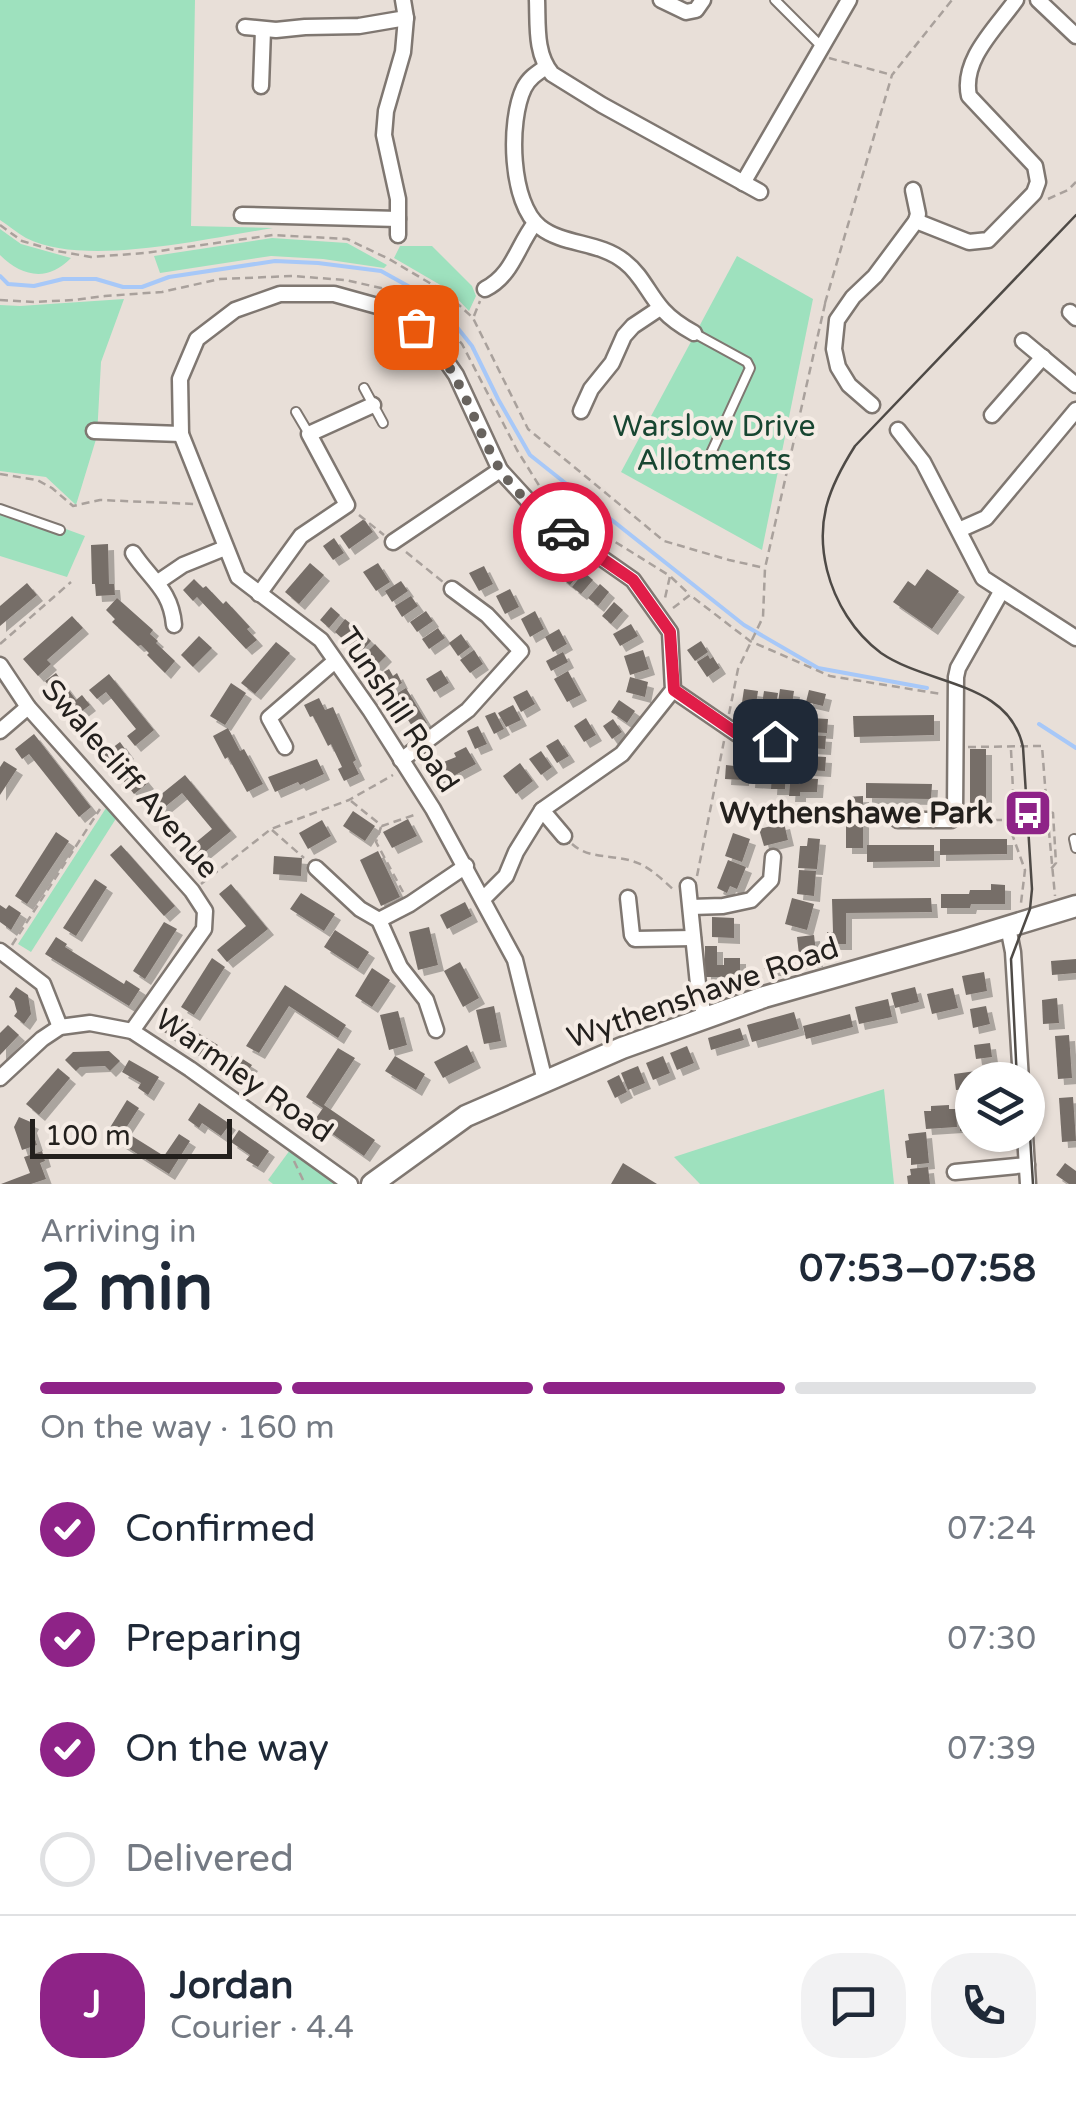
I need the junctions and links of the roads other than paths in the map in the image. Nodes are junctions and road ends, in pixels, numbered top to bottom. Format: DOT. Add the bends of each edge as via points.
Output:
graph roads {
  1 [pos="403,0"];
  2 [pos="537,0"];
  3 [pos="661,0"];
  4 [pos="703,0"];
  5 [pos="775,0"];
  6 [pos="849,0"];
  7 [pos="1016,0"];
  8 [pos="1038,0"];
  9 [pos="406,18"];
  10 [pos="245,27"];
  11 [pos="263,30"];
  12 [pos="1076,36"];
  13 [pos="820,51"];
  14 [pos="546,67"];
  15 [pos="261,86"];
  16 [pos="744,183"];
  17 [pos="913,190"];
  18 [pos="760,192"];
  19 [pos="242,215"];
  20 [pos="916,221"];
  21 [pos="535,222"];
  22 [pos="485,289"];
  23 [pos="660,308"];
  24 [pos="694,333"];
  25 [pos="1023,341"];
  26 [pos="1042,357"];
  27 [pos="1076,384"];
  28 [pos="364,388"];
  29 [pos="373,405"];
  30 [pos="872,405"];
  31 [pos="1076,410"];
  32 [pos="581,411"];
  33 [pos="296,412"];
  34 [pos="992,415"];
  35 [pos="383,423"];
  36 [pos="898,430"];
  37 [pos="94,431"];
  38 [pos="181,434"];
  39 [pos="309,434"];
  40 [pos="706,464"];
  41 [pos="500,470"];
  42 [pos="0,509"];
  43 [pos="60,530"];
  44 [pos="959,530"];
  45 [pos="393,542"];
  46 [pos="225,548"];
  47 [pos="133,553"];
  48 [pos="158,582"];
  49 [pos="452,589"];
  50 [pos="1000,592"];
  51 [pos="259,594"];
  52 [pos="174,625"];
  53 [pos="1076,638"];
  54 [pos="335,661"];
  55 [pos="0,665"];
  56 [pos="674,690"];
  57 [pos="28,706"];
  58 [pos="0,732"];
  59 [pos="775,741"];
  60 [pos="284,747"];
  61 [pos="404,764"];
  62 [pos="542,810"];
  63 [pos="898,820"];
  64 [pos="564,836"];
  65 [pos="773,856"];
  66 [pos="466,866"];
  67 [pos="316,868"];
  68 [pos="688,886"];
  69 [pos="628,898"];
  70 [pos="483,899"];
  71 [pos="692,907"];
  72 [pos="1066,909"];
  73 [pos="379,920"];
  74 [pos="1012,926"];
  75 [pos="693,938"];
  76 [pos="3,953"];
  77 [pos="706,1018"];
  78 [pos="60,1027"];
  79 [pos="436,1030"];
  80 [pos="132,1031"];
  81 [pos="1020,1062"];
  82 [pos="0,1078"];
  83 [pos="545,1080"];
  84 [pos="1026,1152"];
  85 [pos="1027,1165"];
  86 [pos="955,1172"];
  87 [pos="350,1184"];
  88 [pos="372,1184"];
  89 [pos="1028,1184"];
  1 -- 9 [label="street"];
  2 -- 14 [label="street"];
  3 -- 4 [label="street" via="686,12"];
  5 -- 13 [label="lane"];
  6 -- 13 [label="street"];
  7 -- 20 [label="street" via="972,61 967,90 1035,166 1034,193 988,240 970,242"];
  8 -- 12 [label="street"];
  9 -- 11 [label="street"];
  9 -- 19 [label="street" via="384,134 398,227"];
  10 -- 11 [label="street"];
  11 -- 15 [label="street"];
  13 -- 16 [label="street"];
  14 -- 16 [label="street"];
  14 -- 21 [label="street" via="526,85 516,124 519,188"];
  16 -- 18 [label="street"];
  17 -- 20 [label="street"];
  20 -- 30 [label="street" via="838,320 838,367"];
  21 -- 22 [label="street" via="503,278"];
  21 -- 23 [label="street" via="610,251 636,272"];
  23 -- 24 [label="street"];
  23 -- 32 [label="street" via="624,336"];
  24 -- 40 [label="lane" via="750,368"];
  25 -- 26 [label="street"];
  26 -- 27 [label="street"];
  26 -- 34 [label="street"];
  28 -- 29 [label="lane"];
  29 -- 35 [label="lane"];
  29 -- 39 [label="street"];
  31 -- 44 [label="street" via="986,518"];
  33 -- 39 [label="lane"];
  36 -- 44 [label="street"];
  37 -- 38 [label="street"];
  38 -- 41 [label="street, Tunshill Road" via="180,379 197,339 235,310 280,294 334,294 399,312 433,342 456,375"];
  38 -- 46 [label="street, Tunshill Road"];
  39 -- 51 [label="street" via="347,505 300,536"];
  41 -- 45 [label="street"];
  41 -- 56 [label="street" via="542,517 633,580 670,632"];
  42 -- 43 [label="lane"];
  44 -- 50 [label="street" via="983,578"];
  46 -- 48 [label="street"];
  46 -- 51 [label="street, Tunshill Road" via="238,577"];
  47 -- 48 [label="street"];
  48 -- 52 [label="street"];
  49 -- 61 [label="street" via="488,614 521,651 468,710"];
  50 -- 53 [label="street"];
  50 -- 63 [label="street" via="958,668 952,820"];
  51 -- 54 [label="street, Tunshill Road" via="320,640"];
  54 -- 60 [label="street" via="269,718"];
  54 -- 61 [label="street, Tunshill Road"];
  55 -- 57 [label="street, Swalecliff Avenue"];
  56 -- 59 [label="street" via="749,742"];
  56 -- 62 [label="street" via="622,754"];
  57 -- 58 [label="street"];
  57 -- 80 [label="street, Swalecliff Avenue" via="206,910 204,929"];
  61 -- 66 [label="street, Tunshill Road"];
  62 -- 64 [label="street"];
  62 -- 70 [label="street" via="506,876"];
  65 -- 71 [label="street" via="771,880 751,900"];
  66 -- 70 [label="street, Tunshill Road"];
  66 -- 73 [label="street"];
  67 -- 73 [label="street"];
  68 -- 71 [label="street"];
  69 -- 75 [label="street" via="635,940"];
  70 -- 83 [label="street, Tunshill Road" via="515,960"];
  71 -- 75 [label="street"];
  72 -- 74 [label="main road, Wythenshawe Road"];
  73 -- 79 [label="street"];
  74 -- 77 [label="main road, Wythenshawe Road"];
  74 -- 81 [label="street"];
  75 -- 77 [label="street"];
  76 -- 78 [label="street" via="43,984"];
  77 -- 83 [label="main road, Wythenshawe Road"];
  78 -- 80 [label="street, Warmley Road"];
  78 -- 82 [label="street"];
  80 -- 87 [label="street, Warmley Road"];
  83 -- 88 [label="main road, Wythenshawe Road" via="466,1116"];
  84 -- 85 [label="street"];
  85 -- 86 [label="street"];
  85 -- 89 [label="street"];
}
